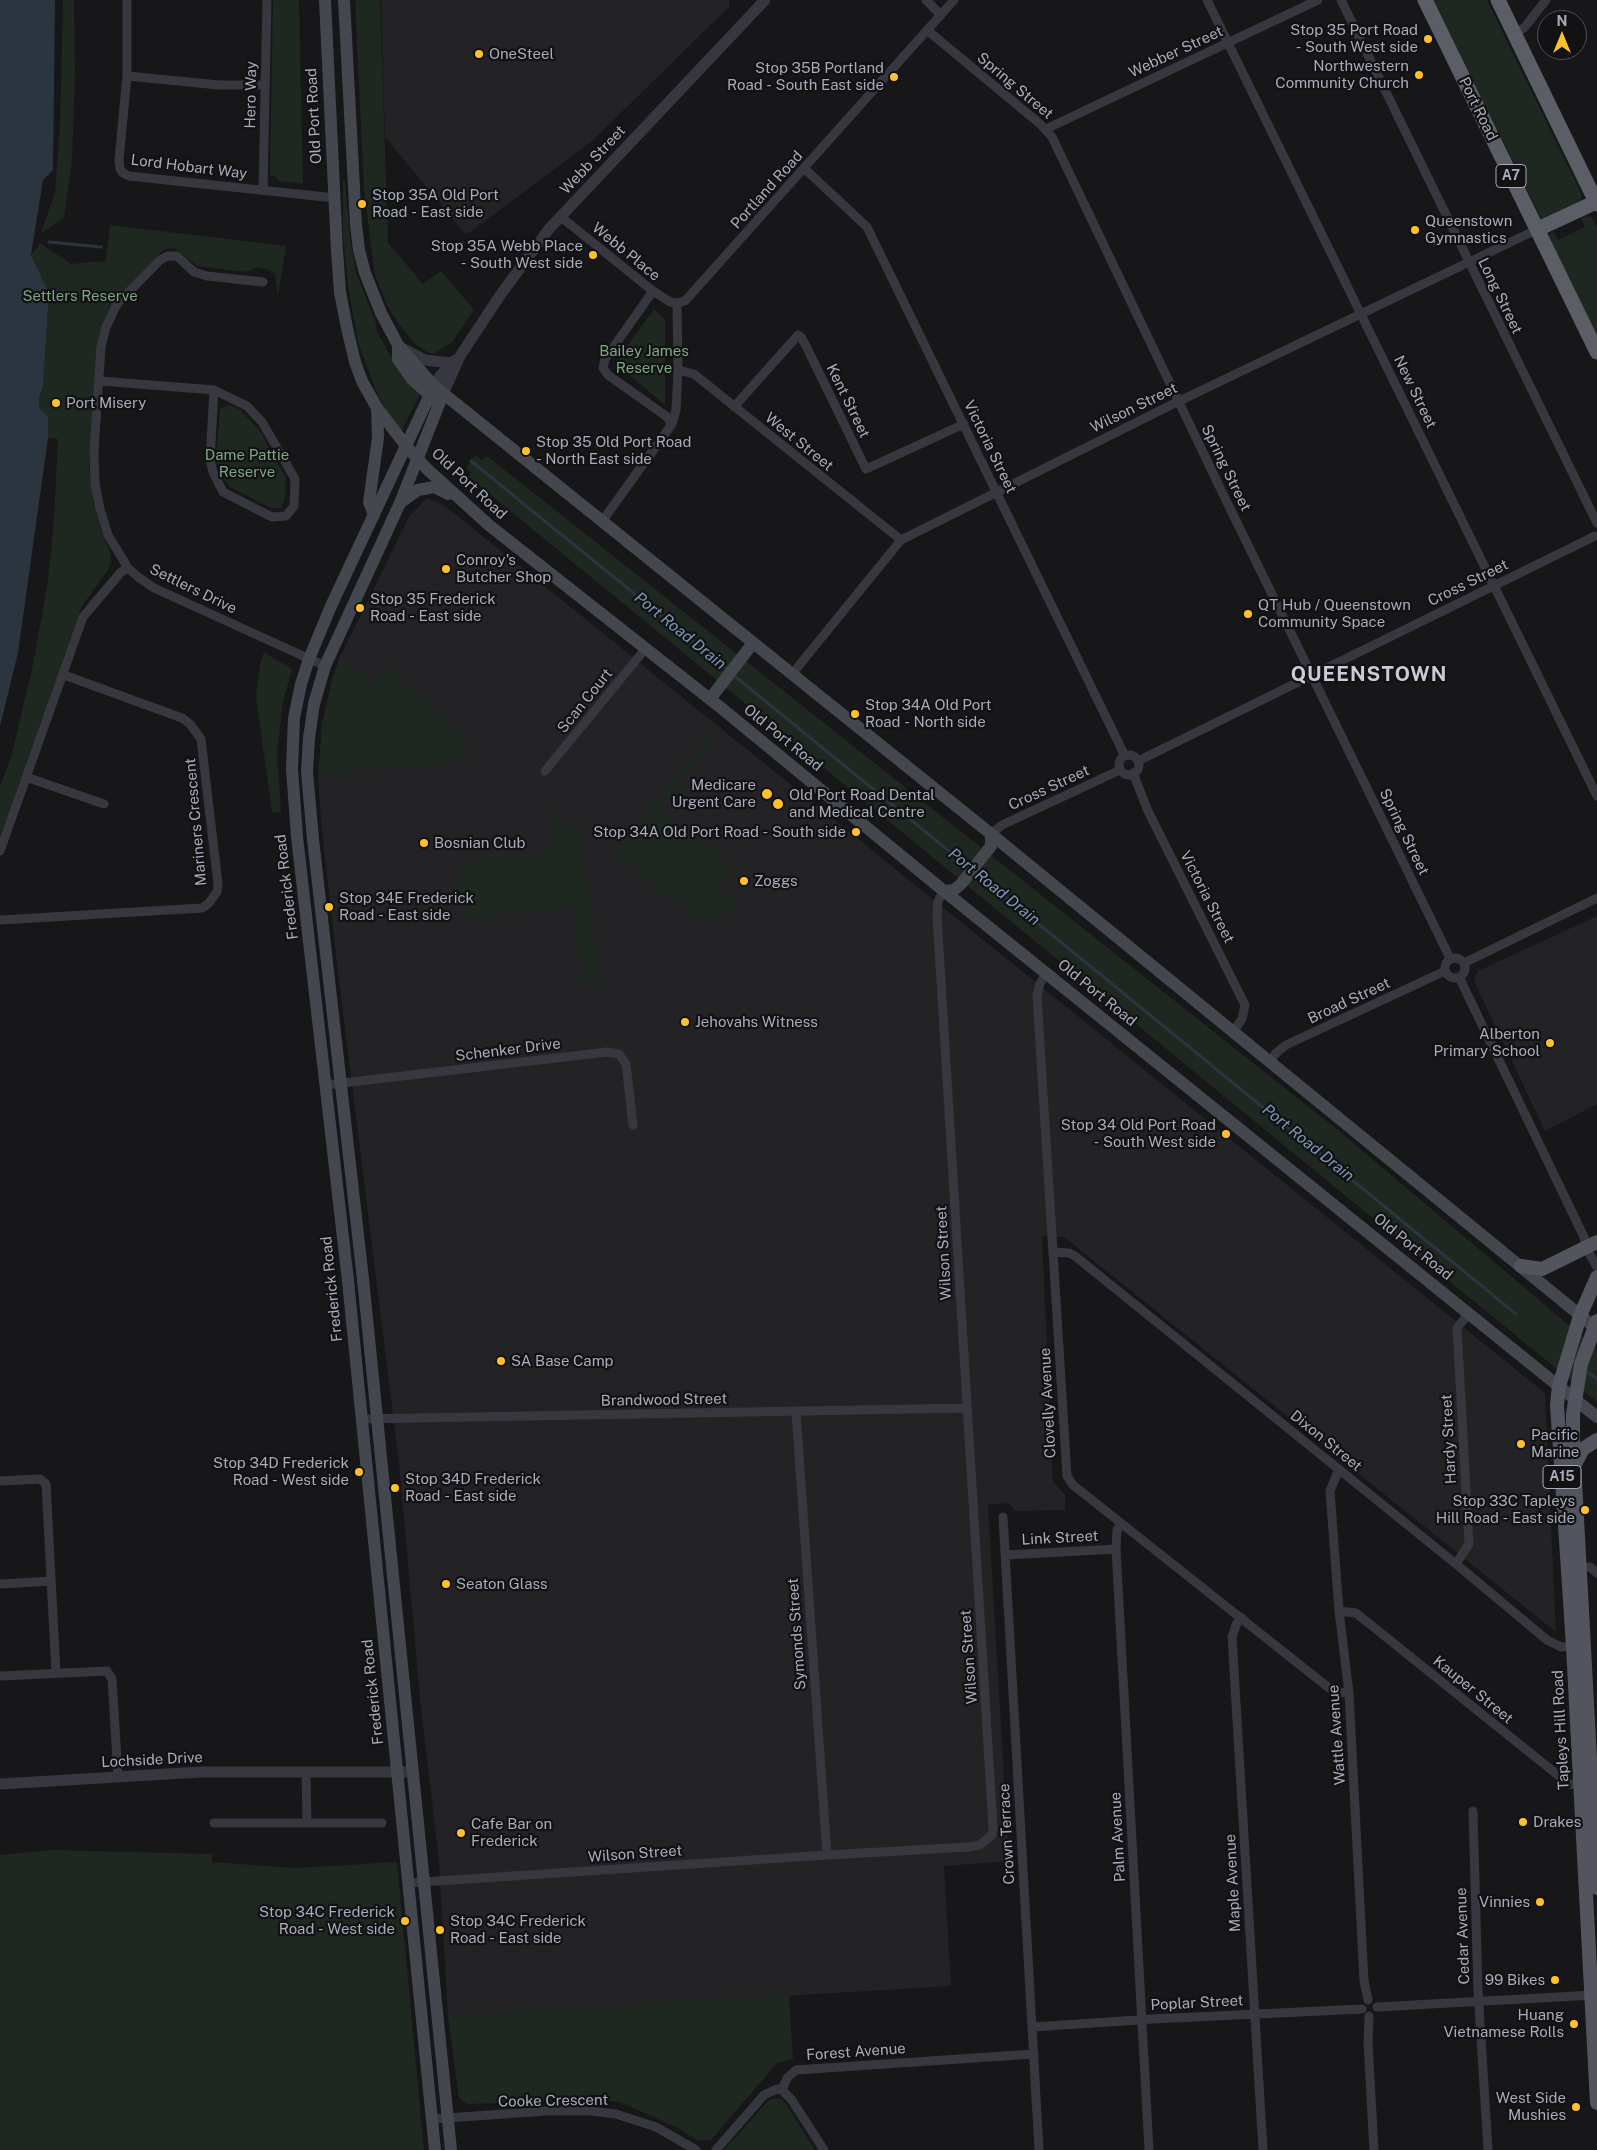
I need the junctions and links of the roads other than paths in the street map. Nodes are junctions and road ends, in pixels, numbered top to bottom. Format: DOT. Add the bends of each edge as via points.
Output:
graph roads {
  1 [pos="126,0"];
  2 [pos="267,0"];
  3 [pos="325,0"];
  4 [pos="344,0"];
  5 [pos="765,0"];
  6 [pos="926,0"];
  7 [pos="954,0"];
  8 [pos="1207,0"];
  9 [pos="1318,0"];
  10 [pos="1341,0"];
  11 [pos="1425,0"];
  12 [pos="1498,0"];
  13 [pos="1546,0"];
  14 [pos="941,14"];
  15 [pos="927,30"];
  16 [pos="1514,33"];
  17 [pos="1228,43"];
  18 [pos="127,76"];
  19 [pos="265,85"];
  20 [pos="1046,129"];
  21 [pos="805,169"];
  22 [pos="263,190"];
  23 [pos="335,198"];
  24 [pos="1597,202"];
  25 [pos="560,217"];
  26 [pos="1538,230"];
  27 [pos="1469,263"];
  28 [pos="262,282"];
  29 [pos="653,291"];
  30 [pos="678,303"];
  31 [pos="1362,313"];
  32 [pos="398,345"];
  33 [pos="1597,352"];
  34 [pos="460,356"];
  35 [pos="451,363"];
  36 [pos="678,370"];
  37 [pos="100,381"];
  38 [pos="214,390"];
  39 [pos="437,395"];
  40 [pos="1178,402"];
  41 [pos="734,407"];
  42 [pos="377,408"];
  43 [pos="672,424"];
  44 [pos="964,424"];
  45 [pos="407,447"];
  46 [pos="419,459"];
  47 [pos="996,491"];
  48 [pos="457,498"];
  49 [pos="400,503"];
  50 [pos="374,515"];
  51 [pos="603,520"];
  52 [pos="1597,523"];
  53 [pos="1596,534"];
  54 [pos="901,540"];
  55 [pos="128,568"];
  56 [pos="1494,586"];
  57 [pos="753,643"];
  58 [pos="646,648"];
  59 [pos="309,659"];
  60 [pos="325,666"];
  61 [pos="792,674"];
  62 [pos="64,675"];
  63 [pos="1312,675"];
  64 [pos="710,700"];
  65 [pos="1124,756"];
  66 [pos="1138,761"];
  67 [pos="1120,770"];
  68 [pos="545,771"];
  69 [pos="1133,774"];
  70 [pos="26,777"];
  71 [pos="1597,796"];
  72 [pos="104,804"];
  73 [pos="991,834"];
  74 [pos="0,851"];
  75 [pos="944,891"];
  76 [pos="1597,898"];
  77 [pos="0,920"];
  78 [pos="1450,958"];
  79 [pos="1464,963"];
  80 [pos="1445,972"];
  81 [pos="1047,973"];
  82 [pos="1459,978"];
  83 [pos="1233,1032"];
  84 [pos="1270,1062"];
  85 [pos="340,1084"];
  86 [pos="326,1085"];
  87 [pos="633,1125"];
  88 [pos="1591,1245"];
  89 [pos="1053,1252"];
  90 [pos="1521,1266"];
  91 [pos="1597,1267"];
  92 [pos="1597,1277"];
  93 [pos="1469,1313"];
  94 [pos="1580,1316"];
  95 [pos="1596,1326"];
  96 [pos="1559,1386"];
  97 [pos="1575,1399"];
  98 [pos="967,1408"];
  99 [pos="796,1412"];
  100 [pos="1597,1417"];
  101 [pos="377,1418"];
  102 [pos="362,1419"];
  103 [pos="1597,1440"];
  104 [pos="1574,1466"];
  105 [pos="1339,1469"];
  106 [pos="0,1481"];
  107 [pos="1003,1517"];
  108 [pos="1122,1524"];
  109 [pos="1116,1549"];
  110 [pos="1006,1555"];
  111 [pos="1456,1564"];
  112 [pos="1574,1568"];
  113 [pos="1597,1573"];
  114 [pos="51,1581"];
  115 [pos="0,1584"];
  116 [pos="1340,1611"];
  117 [pos="1241,1617"];
  118 [pos="1578,1646"];
  119 [pos="56,1673"];
  120 [pos="0,1676"];
  121 [pos="1349,1693"];
  122 [pos="306,1772"];
  123 [pos="397,1772"];
  124 [pos="413,1772"];
  125 [pos="118,1776"];
  126 [pos="0,1784"];
  127 [pos="1585,1786"];
  128 [pos="1472,1810"];
  129 [pos="214,1823"];
  130 [pos="307,1823"];
  131 [pos="382,1823"];
  132 [pos="827,1855"];
  133 [pos="424,1881"];
  134 [pos="408,1883"];
  135 [pos="1597,1888"];
  136 [pos="1594,1995"];
  137 [pos="1368,2000"];
  138 [pos="1479,2001"];
  139 [pos="1377,2007"];
  140 [pos="1362,2008"];
  141 [pos="1255,2014"];
  142 [pos="1369,2016"];
  143 [pos="1142,2019"];
  144 [pos="1033,2027"];
  145 [pos="1034,2054"];
  146 [pos="782,2090"];
  147 [pos="1597,2103"];
  148 [pos="448,2118"];
  149 [pos="432,2119"];
  150 [pos="435,2150"];
  151 [pos="451,2150"];
  152 [pos="696,2150"];
  153 [pos="716,2150"];
  154 [pos="824,2150"];
  155 [pos="1039,2150"];
  156 [pos="1149,2150"];
  157 [pos="1263,2150"];
  158 [pos="1374,2150"];
  159 [pos="1488,2150"];
  1 -- 18 [label="street, Lord Hobart Way"];
  2 -- 19 [label="street, Hero Way"];
  3 -- 23 [label="main road, Old Port Road"];
  4 -- 32 [label="main road" via="359,250 381,313"];
  5 -- 25 [label="street, Webb Street"];
  6 -- 14 [label="street"];
  7 -- 14 [label="street, Portland Road"];
  8 -- 17 [label="street, New Street"];
  9 -- 17 [label="street, Webber Street"];
  10 -- 27 [label="street, Long Street"];
  11 -- 26 [label="highway, Port Road / A7"];
  12 -- 16 [label="highway"];
  13 -- 16 [label="street" via="1524,28"];
  14 -- 15 [label="street, Portland Road"];
  15 -- 20 [label="street, Spring Street"];
  15 -- 21 [label="street, Portland Road"];
  16 -- 24 [label="highway"];
  17 -- 20 [label="street, Webber Street"];
  17 -- 31 [label="street, New Street"];
  18 -- 19 [label="street" via="219,85"];
  18 -- 22 [label="street, Lord Hobart Way" via="119,160 123,173"];
  19 -- 22 [label="street, Hero Way"];
  20 -- 40 [label="street, Spring Street"];
  21 -- 30 [label="street, Portland Road" via="685,301"];
  21 -- 44 [label="street, Victoria Street" via="867,227"];
  22 -- 23 [label="street, Lord Hobart Way"];
  23 -- 42 [label="main road, Old Port Road" via="340,292 347,328 355,362"];
  24 -- 26 [label="highway"];
  25 -- 29 [label="street, Webb Place"];
  25 -- 34 [label="street, Webb Street" via="501,294"];
  26 -- 27 [label="street, Wilson Street"];
  26 -- 33 [label="highway, Port Road / A7"];
  27 -- 31 [label="street, Wilson Street"];
  27 -- 52 [label="street, Long Street"];
  28 -- 37 [label="street, Settlers Drive" via="207,276 194,272 177,256 160,260 117,304 106,327"];
  29 -- 30 [label="street, Webb Place" via="670,302"];
  29 -- 43 [label="street" via="604,359 604,368 608,375 666,416"];
  30 -- 36 [label="street"];
  31 -- 40 [label="street, Wilson Street"];
  31 -- 56 [label="street, New Street"];
  32 -- 35 [label="street" via="425,360"];
  32 -- 39 [label="main road" via="398,359 412,379"];
  34 -- 35 [label="street, Webb Street"];
  34 -- 39 [label="street, Webb Street"];
  35 -- 39 [label="street, Webb Street"];
  36 -- 41 [label="street, West Street" via="694,374"];
  36 -- 43 [label="street"];
  37 -- 38 [label="street"];
  37 -- 55 [label="street, Settlers Drive" via="94,450 95,484 108,535"];
  38 -- 38 [label="street" via="210,460 212,472 223,492 272,517 286,516 294,506 294,479 290,471 262,422 247,406"];
  39 -- 45 [label="main road, Frederick Road"];
  39 -- 46 [label="main road, Frederick Road"];
  39 -- 51 [label="main road"];
  40 -- 47 [label="street, Wilson Street"];
  40 -- 63 [label="street, Spring Street"];
  41 -- 44 [label="street, Kent Street" via="798,335 866,469"];
  41 -- 54 [label="street, West Street"];
  42 -- 45 [label="main road, Old Port Road"];
  42 -- 50 [label="main road" via="378,438 369,502"];
  43 -- 51 [label="street"];
  44 -- 47 [label="street, Victoria Street"];
  45 -- 46 [label="main road, Old Port Road"];
  45 -- 50 [label="main road, Frederick Road"];
  46 -- 48 [label="main road, Old Port Road"];
  46 -- 49 [label="main road, Frederick Road"];
  47 -- 54 [label="street, Wilson Street"];
  47 -- 65 [label="street, Victoria Street"];
  48 -- 49 [label="main road" via="434,487 418,490"];
  48 -- 58 [label="main road, Old Port Road" via="527,557"];
  49 -- 60 [label="main road, Frederick Road"];
  50 -- 59 [label="main road, Frederick Road"];
  51 -- 57 [label="main road"];
  53 -- 56 [label="street, Cross Street"];
  54 -- 61 [label="street, Wilson Street"];
  55 -- 59 [label="street, Settlers Drive" via="154,588"];
  55 -- 62 [label="street" via="83,617"];
  56 -- 63 [label="street, Cross Street"];
  56 -- 71 [label="street, New Street"];
  57 -- 61 [label="main road"];
  57 -- 64 [label="main road"];
  58 -- 64 [label="main road, Old Port Road"];
  58 -- 68 [label="street, Scan Court"];
  59 -- 60 [label="street, Settlers Drive"];
  59 -- 86 [label="main road, Frederick Road" via="294,718 292,769"];
  60 -- 85 [label="main road, Frederick Road" via="308,738 307,772"];
  61 -- 73 [label="main road"];
  62 -- 70 [label="street"];
  62 -- 77 [label="street, Mariners Crescent" via="182,718 201,739 217,892 202,908"];
  63 -- 66 [label="street, Cross Street"];
  63 -- 78 [label="street, Spring Street"];
  64 -- 75 [label="main road, Old Port Road"];
  65 -- 66 [label="street" via="1132,756"];
  65 -- 67 [label="street" via="1120,760"];
  66 -- 69 [label="street"];
  67 -- 69 [label="street"];
  67 -- 73 [label="street, Cross Street" via="1002,825"];
  69 -- 83 [label="street, Victoria Street" via="1148,812 1245,1005 1242,1019"];
  70 -- 72 [label="street"];
  70 -- 74 [label="street"];
  73 -- 75 [label="main road" via="989,849 954,890"];
  73 -- 83 [label="main road"];
  75 -- 81 [label="main road, Old Port Road"];
  75 -- 98 [label="street, Wilson Street" via="938,901 937,916"];
  76 -- 79 [label="street"];
  78 -- 79 [label="street"];
  78 -- 80 [label="street" via="1445,963"];
  79 -- 82 [label="street" via="1465,970"];
  80 -- 82 [label="street" via="1452,978"];
  80 -- 84 [label="street, Broad Street" via="1286,1045"];
  81 -- 89 [label="street, Clovelly Avenue" via="1037,996"];
  81 -- 93 [label="main road, Old Port Road"];
  82 -- 88 [label="street" via="1584,1237"];
  83 -- 84 [label="main road"];
  84 -- 90 [label="main road"];
  85 -- 86 [label="street, Schenker Drive"];
  85 -- 87 [label="street, Schenker Drive" via="607,1052 619,1054 626,1064"];
  85 -- 101 [label="main road, Frederick Road"];
  86 -- 102 [label="main road, Frederick Road"];
  88 -- 90 [label="main road" via="1542,1269"];
  88 -- 91 [label="street"];
  89 -- 105 [label="street, Dixon Street" via="1075,1256"];
  89 -- 108 [label="street, Clovelly Avenue" via="1067,1476 1073,1486"];
  90 -- 94 [label="main road"];
  92 -- 94 [label="main road, A15"];
  93 -- 96 [label="main road, Old Port Road"];
  93 -- 111 [label="street, Hardy Street" via="1458,1328 1469,1544"];
  94 -- 95 [label="main road"];
  94 -- 96 [label="main road, A15"];
  95 -- 97 [label="main road, A15" via="1581,1364"];
  96 -- 97 [label="main road, Old Port Road"];
  96 -- 112 [label="main road, Tapleys Hill Road / A15" via="1557,1405"];
  97 -- 100 [label="main road, Old Port Road"];
  97 -- 104 [label="main road, Tapleys Hill Road / A15"];
  98 -- 99 [label="street, Brandwood Street"];
  98 -- 132 [label="street, Wilson Street" via="992,1835 980,1845 970,1847"];
  99 -- 101 [label="street, Brandwood Street"];
  99 -- 132 [label="street, Symonds Street"];
  101 -- 102 [label="street, Brandwood Street"];
  101 -- 124 [label="main road, Frederick Road"];
  102 -- 123 [label="main road, Frederick Road"];
  103 -- 104 [label="main road" via="1583,1449"];
  104 -- 112 [label="main road, Tapleys Hill Road / A15"];
  105 -- 111 [label="street, Dixon Street"];
  105 -- 116 [label="street, Wattle Avenue" via="1330,1491"];
  106 -- 114 [label="street" via="40,1479 46,1484"];
  107 -- 110 [label="street, Crown Terrace"];
  108 -- 109 [label="street, Palm Avenue" via="1117,1530"];
  108 -- 117 [label="street, Clovelly Avenue"];
  109 -- 110 [label="street, Link Street"];
  109 -- 143 [label="street, Palm Avenue"];
  110 -- 144 [label="street, Crown Terrace"];
  111 -- 118 [label="street, Dixon Street" via="1547,1640 1561,1647"];
  112 -- 113 [label="street" via="1590,1567"];
  112 -- 118 [label="main road, Tapleys Hill Road / A15"];
  114 -- 115 [label="street"];
  114 -- 119 [label="street"];
  116 -- 121 [label="street, Wattle Avenue"];
  116 -- 127 [label="street, Kauper Street" via="1356,1613 1569,1784"];
  117 -- 121 [label="street, Clovelly Avenue" via="1329,1688"];
  117 -- 141 [label="street, Maple Avenue" via="1232,1637"];
  118 -- 127 [label="main road, Tapleys Hill Road / A15"];
  119 -- 120 [label="street"];
  119 -- 125 [label="street" via="106,1671 112,1679"];
  121 -- 137 [label="street, Wattle Avenue" via="1364,1981"];
  122 -- 123 [label="street, Lochside Drive"];
  122 -- 125 [label="street, Lochside Drive"];
  122 -- 130 [label="street"];
  123 -- 124 [label="street, Lochside Drive"];
  123 -- 134 [label="main road, Frederick Road"];
  124 -- 133 [label="main road, Frederick Road"];
  125 -- 126 [label="street, Lochside Drive"];
  127 -- 135 [label="main road, Tapleys Hill Road / A15"];
  127 -- 136 [label="main road, Tapleys Hill Road / A15"];
  128 -- 138 [label="street, Cedar Avenue"];
  129 -- 130 [label="street"];
  130 -- 131 [label="street"];
  132 -- 133 [label="street, Wilson Street"];
  133 -- 134 [label="street, Wilson Street"];
  133 -- 148 [label="main road, Frederick Road"];
  134 -- 149 [label="main road, Frederick Road"];
  136 -- 138 [label="street"];
  136 -- 147 [label="main road, Tapleys Hill Road / A15"];
  137 -- 139 [label="street" via="1375,2002"];
  137 -- 140 [label="street"];
  138 -- 139 [label="street"];
  138 -- 159 [label="street, Cedar Avenue"];
  139 -- 142 [label="street" via="1376,2013"];
  140 -- 141 [label="street, Poplar Street"];
  140 -- 142 [label="street"];
  141 -- 143 [label="street, Poplar Street"];
  141 -- 157 [label="street, Maple Avenue"];
  142 -- 158 [label="street"];
  143 -- 144 [label="street, Poplar Street"];
  143 -- 156 [label="street, Palm Avenue"];
  144 -- 145 [label="street, Crown Terrace"];
  145 -- 146 [label="street, Forest Avenue" via="796,2070 787,2078"];
  145 -- 155 [label="street, Crown Terrace"];
  146 -- 153 [label="street" via="764,2095"];
  146 -- 154 [label="street"];
  148 -- 149 [label="street, Cooke Crescent"];
  148 -- 151 [label="main road, Frederick Road"];
  148 -- 152 [label="street, Cooke Crescent" via="546,2112 616,2114 656,2128"];
  149 -- 150 [label="main road, Frederick Road"];
}
